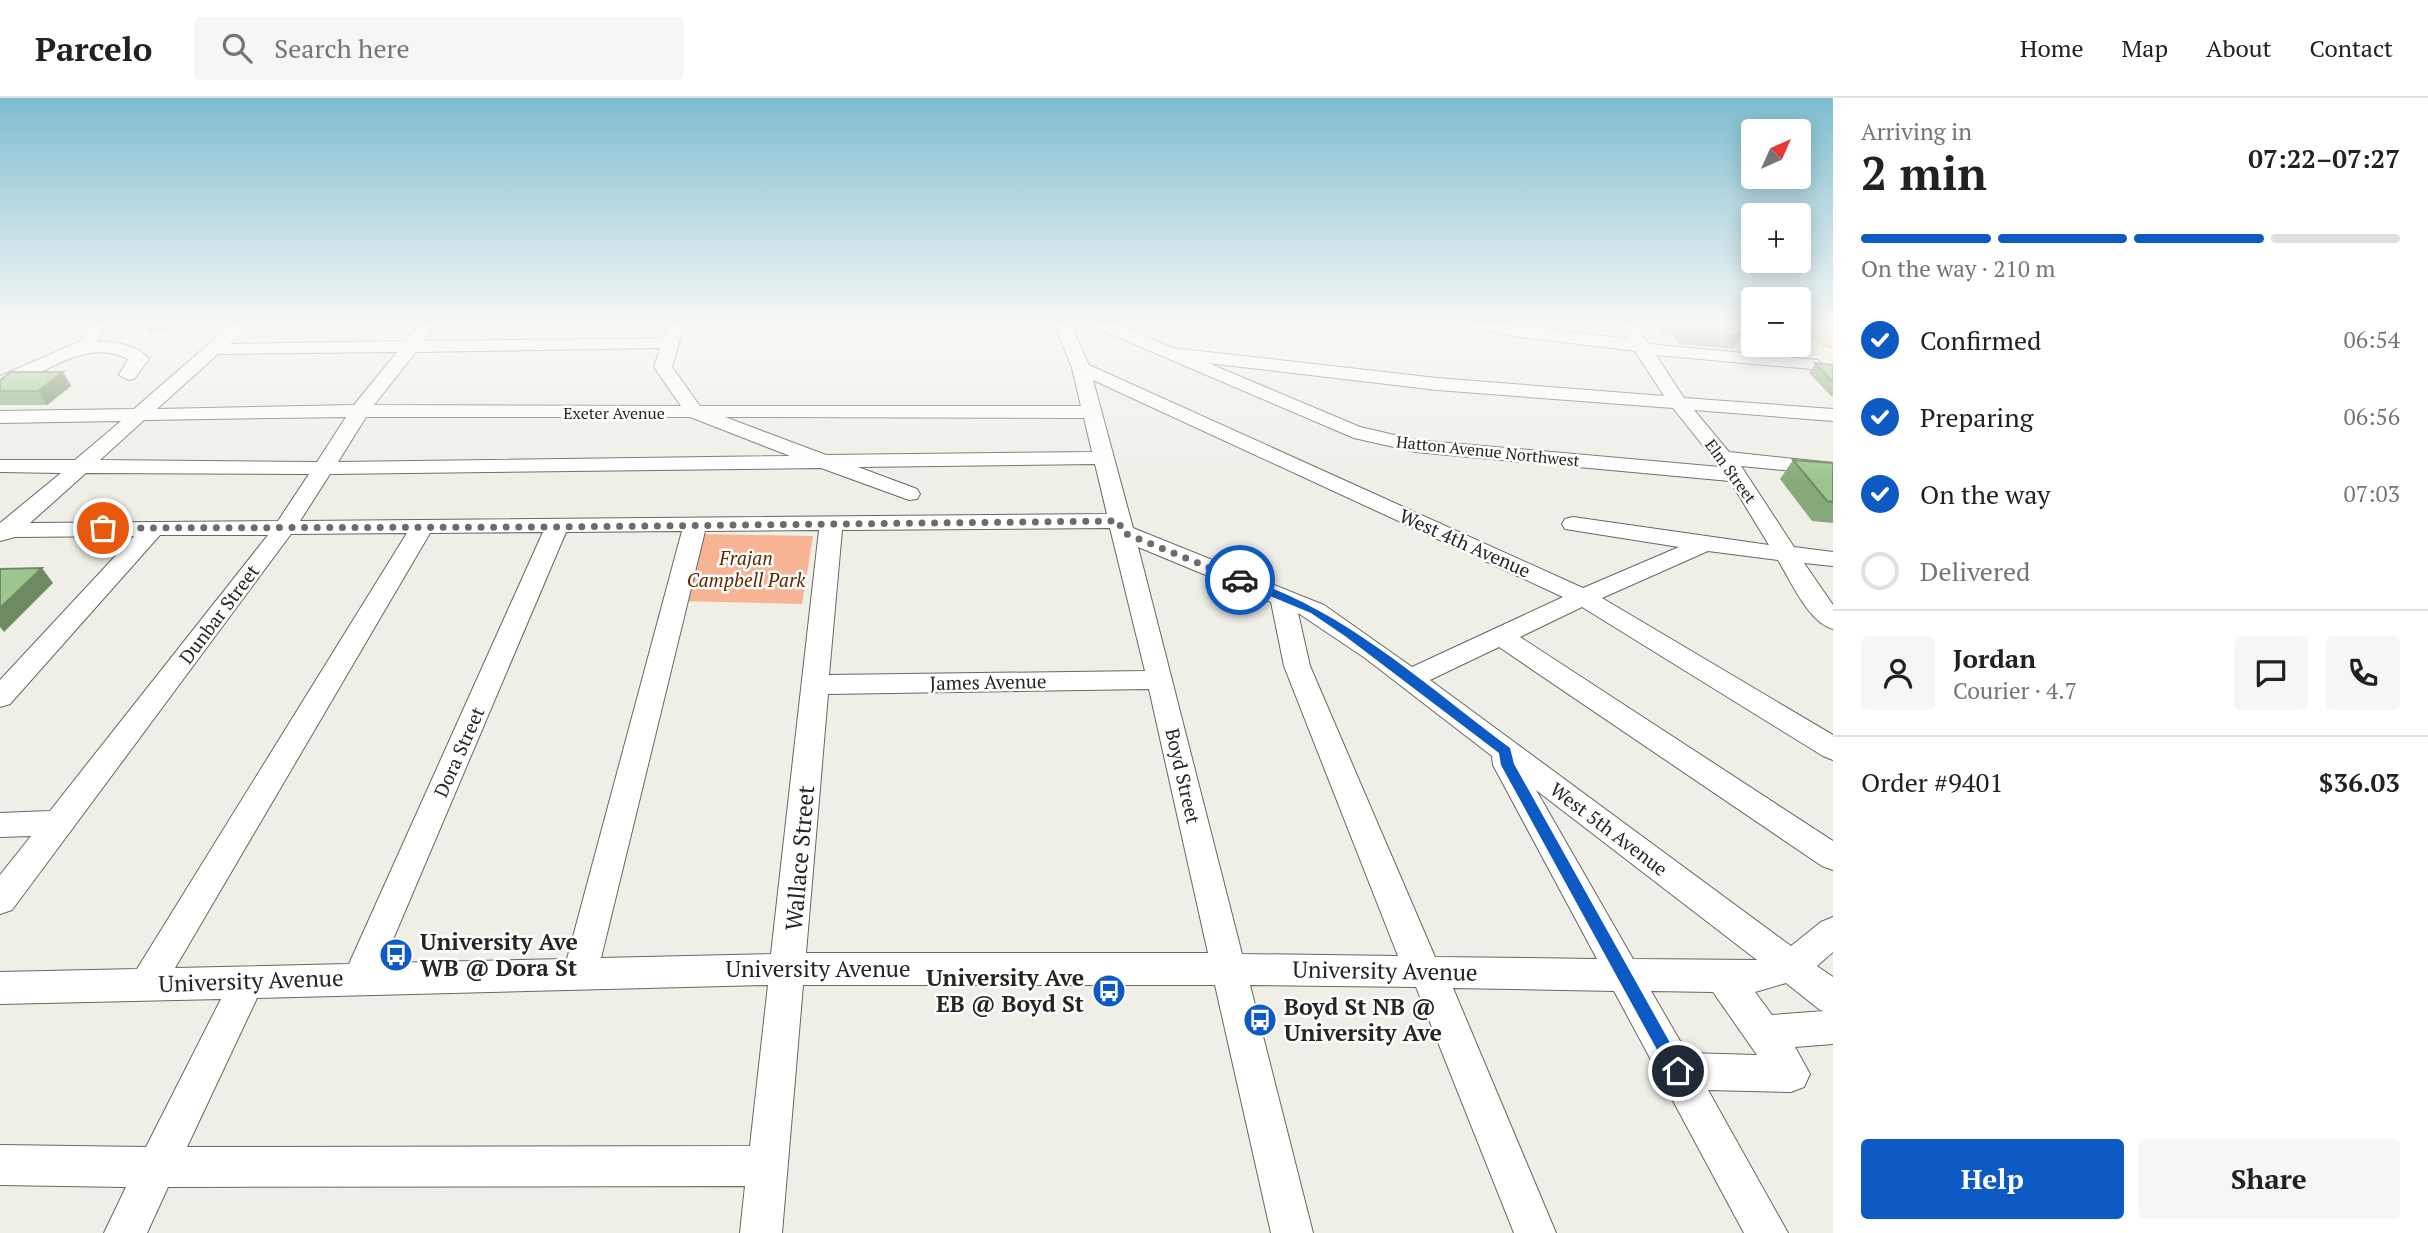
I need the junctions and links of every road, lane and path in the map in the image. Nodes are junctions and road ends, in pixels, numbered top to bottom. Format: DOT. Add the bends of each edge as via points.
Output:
graph roads {
  1 [pos="16,376"];
  2 [pos="182,376"];
  3 [pos="387,376"];
  4 [pos="669,376"];
  5 [pos="1083,376"];
  6 [pos="1097,376"];
  7 [pos="1224,376"];
  8 [pos="1368,376"];
  9 [pos="1662,376"];
  10 [pos="0,383"];
  11 [pos="1678,401"];
  12 [pos="360,411"];
  13 [pos="1091,412"];
  14 [pos="696,413"];
  15 [pos="1833,415"];
  16 [pos="0,417"];
  17 [pos="136,417"];
  18 [pos="1103,458"];
  19 [pos="828,463"];
  20 [pos="0,466"];
  21 [pos="81,466"];
  22 [pos="1730,467"];
  23 [pos="323,468"];
  24 [pos="1833,469"];
  25 [pos="909,494"];
  26 [pos="831,524"];
  27 [pos="1573,524"];
  28 [pos="286,526"];
  29 [pos="695,526"];
  30 [pos="1121,526"];
  31 [pos="422,527"];
  32 [pos="557,527"];
  33 [pos="154,528"];
  34 [pos="3,532"];
  35 [pos="1705,544"];
  36 [pos="1788,554"];
  37 [pos="1833,559"];
  38 [pos="1282,596"];
  39 [pos="1583,597"];
  40 [pos="1833,621"];
  41 [pos="1501,636"];
  42 [pos="1160,680"];
  43 [pos="1410,680"];
  44 [pos="816,685"];
  45 [pos="0,697"];
  46 [pos="1833,749"];
  47 [pos="1505,751"];
  48 [pos="59,823"];
  49 [pos="0,825"];
  50 [pos="1833,857"];
  51 [pos="0,900"];
  52 [pos="1833,932"];
  53 [pos="1791,967"];
  54 [pos="789,969"];
  55 [pos="1229,969"];
  56 [pos="1424,972"];
  57 [pos="580,973"];
  58 [pos="1625,975"];
  59 [pos="1722,976"];
  60 [pos="360,977"];
  61 [pos="246,984"];
  62 [pos="146,985"];
  63 [pos="0,988"];
  64 [pos="1833,998"];
  65 [pos="1833,1027"];
  66 [pos="1763,1033"];
  67 [pos="1678,1071"];
  68 [pos="0,1165"];
  69 [pos="768,1166"];
  70 [pos="157,1167"];
  71 [pos="125,1233"];
  72 [pos="761,1233"];
  73 [pos="1292,1233"];
  74 [pos="1535,1233"];
  75 [pos="1767,1233"];
  1 -- 10 [label="street"];
  2 -- 17 [label="street"];
  3 -- 12 [label="street, Dunbar Street"];
  4 -- 14 [label="street"];
  5 -- 13 [label="street, Boyd Street"];
  6 -- 39 [label="street, West 4th Avenue"];
  7 -- 22 [label="street, Hatton Avenue Northwest" via="1354,432 1416,446"];
  8 -- 11 [label="street"];
  9 -- 11 [label="street, Elm Street"];
  11 -- 15 [label="street"];
  11 -- 22 [label="street, Elm Street"];
  12 -- 14 [label="street, Exeter Avenue"];
  12 -- 17 [label="street, Exeter Avenue"];
  12 -- 23 [label="street, Dunbar Street"];
  13 -- 14 [label="street, Exeter Avenue"];
  13 -- 18 [label="street, Boyd Street"];
  14 -- 19 [label="street"];
  16 -- 17 [label="street"];
  17 -- 21 [label="street"];
  18 -- 19 [label="street"];
  18 -- 30 [label="street, Boyd Street"];
  19 -- 23 [label="street"];
  19 -- 25 [label="street"];
  20 -- 21 [label="street"];
  21 -- 23 [label="street"];
  21 -- 34 [label="street"];
  22 -- 24 [label="street, Hatton Avenue Northwest"];
  22 -- 36 [label="street, Elm Street"];
  23 -- 28 [label="street, Dunbar Street"];
  26 -- 29 [label="street"];
  26 -- 30 [label="street"];
  26 -- 44 [label="street, Wallace Street"];
  27 -- 35 [label="street"];
  28 -- 31 [label="street"];
  28 -- 33 [label="street"];
  28 -- 48 [label="street, Dunbar Street"];
  29 -- 32 [label="street"];
  29 -- 57 [label="street"];
  30 -- 38 [label="street, West 5th Avenue"];
  30 -- 42 [label="street, Boyd Street"];
  31 -- 32 [label="street"];
  31 -- 62 [label="street"];
  32 -- 60 [label="street, Dora Street"];
  33 -- 34 [label="street"];
  33 -- 45 [label="street"];
  35 -- 36 [label="street"];
  35 -- 39 [label="street"];
  36 -- 37 [label="street"];
  36 -- 40 [label="street, Elm Street"];
  38 -- 43 [label="street, West 5th Avenue" via="1315,611"];
  38 -- 56 [label="street" via="1297,666"];
  39 -- 41 [label="street"];
  39 -- 46 [label="street, West 4th Avenue"];
  41 -- 43 [label="street"];
  41 -- 50 [label="street"];
  42 -- 44 [label="street, James Avenue"];
  42 -- 55 [label="street, Boyd Street"];
  43 -- 47 [label="street, West 5th Avenue"];
  44 -- 54 [label="street, Wallace Street"];
  47 -- 53 [label="street, West 5th Avenue"];
  47 -- 58 [label="street" via="1507,765"];
  48 -- 49 [label="street"];
  48 -- 51 [label="street, Dunbar Street"];
  52 -- 53 [label="street, University Avenue"];
  53 -- 59 [label="street, University Avenue" via="1753,977"];
  53 -- 64 [label="street, West 5th Avenue"];
  54 -- 55 [label="street, University Avenue"];
  54 -- 57 [label="street, University Avenue"];
  54 -- 69 [label="street, Wallace Street"];
  55 -- 56 [label="street, University Avenue"];
  55 -- 73 [label="street, Boyd Street"];
  56 -- 58 [label="street, University Avenue"];
  56 -- 74 [label="street" via="1436,990"];
  57 -- 60 [label="street, University Avenue"];
  58 -- 59 [label="street, University Avenue"];
  58 -- 67 [label="street"];
  59 -- 66 [label="street"];
  60 -- 61 [label="street, University Avenue"];
  61 -- 62 [label="street, University Avenue"];
  61 -- 70 [label="street"];
  62 -- 63 [label="street, University Avenue"];
  65 -- 66 [label="street"];
  66 -- 67 [label="street" via="1791,1074"];
  67 -- 75 [label="street"];
  68 -- 70 [label="street"];
  69 -- 70 [label="street"];
  69 -- 72 [label="street, Wallace Street"];
  70 -- 71 [label="street"];
}
